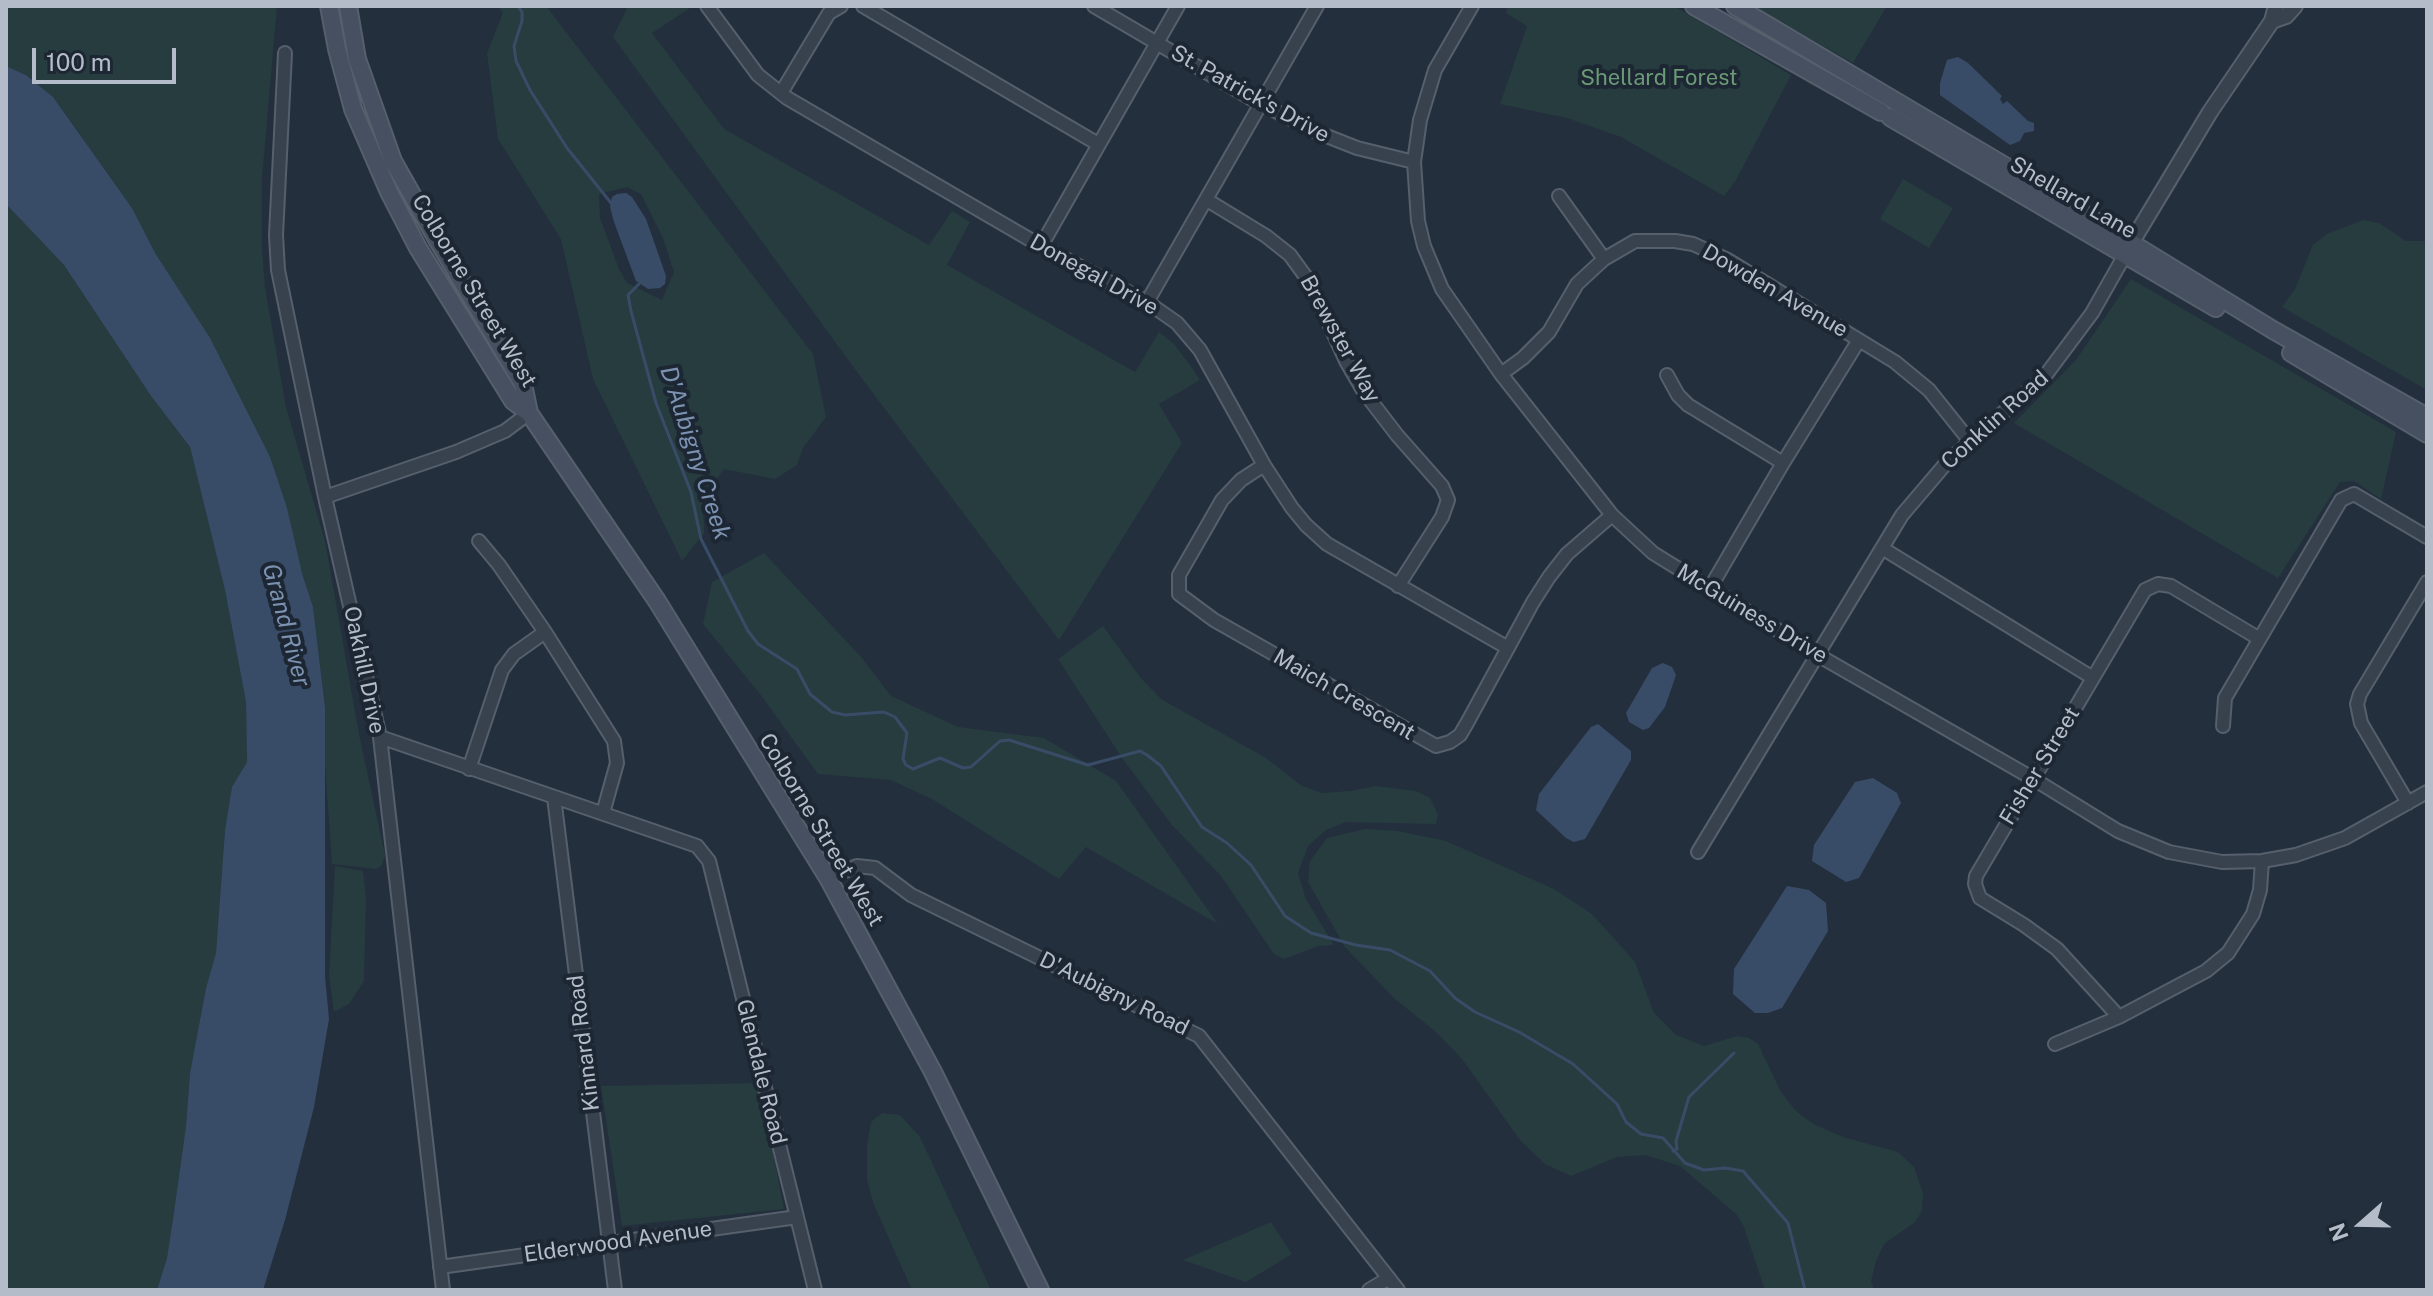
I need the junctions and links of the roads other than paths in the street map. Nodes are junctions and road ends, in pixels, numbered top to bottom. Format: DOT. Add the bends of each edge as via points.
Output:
graph roads {
  1 [pos="329,6"];
  2 [pos="348,6"];
  3 [pos="707,6"];
  4 [pos="841,6"];
  5 [pos="863,6"];
  6 [pos="1094,6"];
  7 [pos="1178,6"];
  8 [pos="1317,6"];
  9 [pos="1472,6"];
  10 [pos="1694,6"];
  11 [pos="1735,6"];
  12 [pos="2276,6"];
  13 [pos="2295,6"];
  14 [pos="2272,21"];
  15 [pos="1157,43"];
  16 [pos="285,53"];
  17 [pos="781,93"];
  18 [pos="1259,103"];
  19 [pos="1098,144"];
  20 [pos="1414,162"];
  21 [pos="1559,196"];
  22 [pos="1207,200"];
  23 [pos="1041,246"];
  24 [pos="2128,248"];
  25 [pos="1604,259"];
  26 [pos="1147,302"];
  27 [pos="1859,340"];
  28 [pos="1501,374"];
  29 [pos="1667,375"];
  30 [pos="529,413"];
  31 [pos="2427,417"];
  32 [pos="2427,434"];
  33 [pos="1969,440"];
  34 [pos="1783,463"];
  35 [pos="1264,465"];
  36 [pos="325,497"];
  37 [pos="1612,515"];
  38 [pos="2427,537"];
  39 [pos="479,541"];
  40 [pos="1882,548"];
  41 [pos="2427,582"];
  42 [pos="1398,586"];
  43 [pos="1710,588"];
  44 [pos="545,632"];
  45 [pos="2258,638"];
  46 [pos="1508,648"];
  47 [pos="1816,654"];
  48 [pos="2093,678"];
  49 [pos="2223,726"];
  50 [pos="380,737"];
  51 [pos="469,769"];
  52 [pos="2032,778"];
  53 [pos="2427,792"];
  54 [pos="554,797"];
  55 [pos="2408,803"];
  56 [pos="603,813"];
  57 [pos="1698,852"];
  58 [pos="2262,861"];
  59 [pos="828,878"];
  60 [pos="2119,1017"];
  61 [pos="2055,1044"];
  62 [pos="797,1217"];
  63 [pos="608,1244"];
  64 [pos="440,1267"];
  65 [pos="1389,1278"];
  66 [pos="443,1290"];
  67 [pos="615,1290"];
  68 [pos="815,1290"];
  69 [pos="1040,1290"];
  70 [pos="1369,1290"];
  71 [pos="1398,1290"];
  1 -- 30 [label="main road, Colborne Street West" via="353,109 389,192 513,401"];
  2 -- 30 [label="main road, Colborne Street West" via="357,59 393,161 523,384"];
  3 -- 17 [label="street, Donegal Drive" via="758,75"];
  4 -- 17 [label="street" via="829,13"];
  5 -- 19 [label="street"];
  6 -- 15 [label="street, St. Patrick's Drive"];
  7 -- 15 [label="street"];
  8 -- 18 [label="street"];
  9 -- 20 [label="street, McGuiness Drive" via="1435,70"];
  10 -- 24 [label="main road, Shellard Lane"];
  11 -- 24 [label="main road, Shellard Lane"];
  12 -- 14 [label="street, Conklin Road"];
  13 -- 14 [label="street, Conklin Road"];
  14 -- 24 [label="street, Conklin Road"];
  15 -- 18 [label="street, St. Patrick's Drive"];
  15 -- 19 [label="street"];
  16 -- 36 [label="street, Oakhill Drive" via="278,270"];
  17 -- 23 [label="street, Donegal Drive"];
  18 -- 20 [label="street, St. Patrick's Drive" via="1334,140"];
  18 -- 22 [label="street"];
  19 -- 23 [label="street"];
  20 -- 28 [label="street, McGuiness Drive" via="1418,221 1432,269"];
  21 -- 25 [label="street"];
  22 -- 26 [label="street"];
  22 -- 42 [label="street, Brewster Way" via="1290,255 1311,284 1364,392 1442,486 1448,500 1442,517"];
  23 -- 26 [label="street, Donegal Drive"];
  24 -- 31 [label="main road, Shellard Lane"];
  24 -- 32 [label="main road, Shellard Lane"];
  24 -- 33 [label="street, Conklin Road" via="2092,313 2045,376"];
  25 -- 27 [label="street, Dowden Avenue" via="1635,241 1693,244"];
  25 -- 28 [label="street, Dowden Avenue" via="1577,284 1549,332"];
  26 -- 35 [label="street, Donegal Drive" via="1183,328 1200,350"];
  27 -- 33 [label="street, Dowden Avenue" via="1929,390"];
  27 -- 34 [label="street"];
  28 -- 37 [label="street, McGuiness Drive"];
  29 -- 34 [label="street" via="1688,405"];
  30 -- 36 [label="street" via="505,431 456,452"];
  30 -- 59 [label="main road, Colborne Street West" via="657,601"];
  33 -- 40 [label="street, Conklin Road" via="1929,480"];
  34 -- 43 [label="street"];
  35 -- 42 [label="street, Donegal Drive" via="1292,508 1327,544"];
  35 -- 46 [label="street, Maich Crescent" via="1222,500 1179,575 1179,594 1192,606 1436,746 1460,735"];
  36 -- 50 [label="street, Oakhill Drive"];
  37 -- 43 [label="street, McGuiness Drive" via="1653,553"];
  37 -- 46 [label="street, Maich Crescent" via="1549,577"];
  38 -- 45 [label="street" via="2354,494 2347,495"];
  39 -- 44 [label="street"];
  40 -- 47 [label="street, Conklin Road"];
  40 -- 48 [label="street"];
  41 -- 55 [label="street" via="2357,704 2361,723"];
  42 -- 46 [label="street, Donegal Drive"];
  43 -- 47 [label="street, McGuiness Drive"];
  44 -- 51 [label="street" via="514,654 502,670"];
  44 -- 56 [label="street" via="614,741 617,763"];
  45 -- 48 [label="street, Fisher Street" via="2171,586 2158,584 2145,590"];
  45 -- 49 [label="street" via="2225,698"];
  47 -- 52 [label="street, McGuiness Drive"];
  47 -- 57 [label="street, Conklin Road"];
  48 -- 52 [label="street, Fisher Street"];
  50 -- 51 [label="street"];
  50 -- 64 [label="street, Oakhill Drive"];
  51 -- 54 [label="street"];
  52 -- 58 [label="street, McGuiness Drive" via="2118,831 2169,852 2222,862"];
  52 -- 60 [label="street, Fisher Street" via="1976,876 1976,891 1986,904 2057,949"];
  53 -- 55 [label="street, McGuiness Drive"];
  54 -- 56 [label="street"];
  54 -- 63 [label="street, Kinnard Road"];
  55 -- 58 [label="street, McGuiness Drive" via="2326,846"];
  56 -- 62 [label="street, Glendale Road" via="697,846 709,861"];
  58 -- 60 [label="street" via="2253,914 2228,953 2206,971"];
  59 -- 65 [label="street, D'Aubigny Road" via="857,866 875,868 911,895 1199,1036"];
  59 -- 69 [label="main road, Colborne Street West" via="933,1072"];
  60 -- 61 [label="street"];
  62 -- 63 [label="street, Elderwood Avenue"];
  62 -- 68 [label="street, Glendale Road"];
  63 -- 64 [label="street, Elderwood Avenue"];
  63 -- 67 [label="street, Kinnard Road"];
  64 -- 66 [label="street, Oakhill Drive"];
  65 -- 70 [label="street"];
  65 -- 71 [label="street, D'Aubigny Road"];
}
